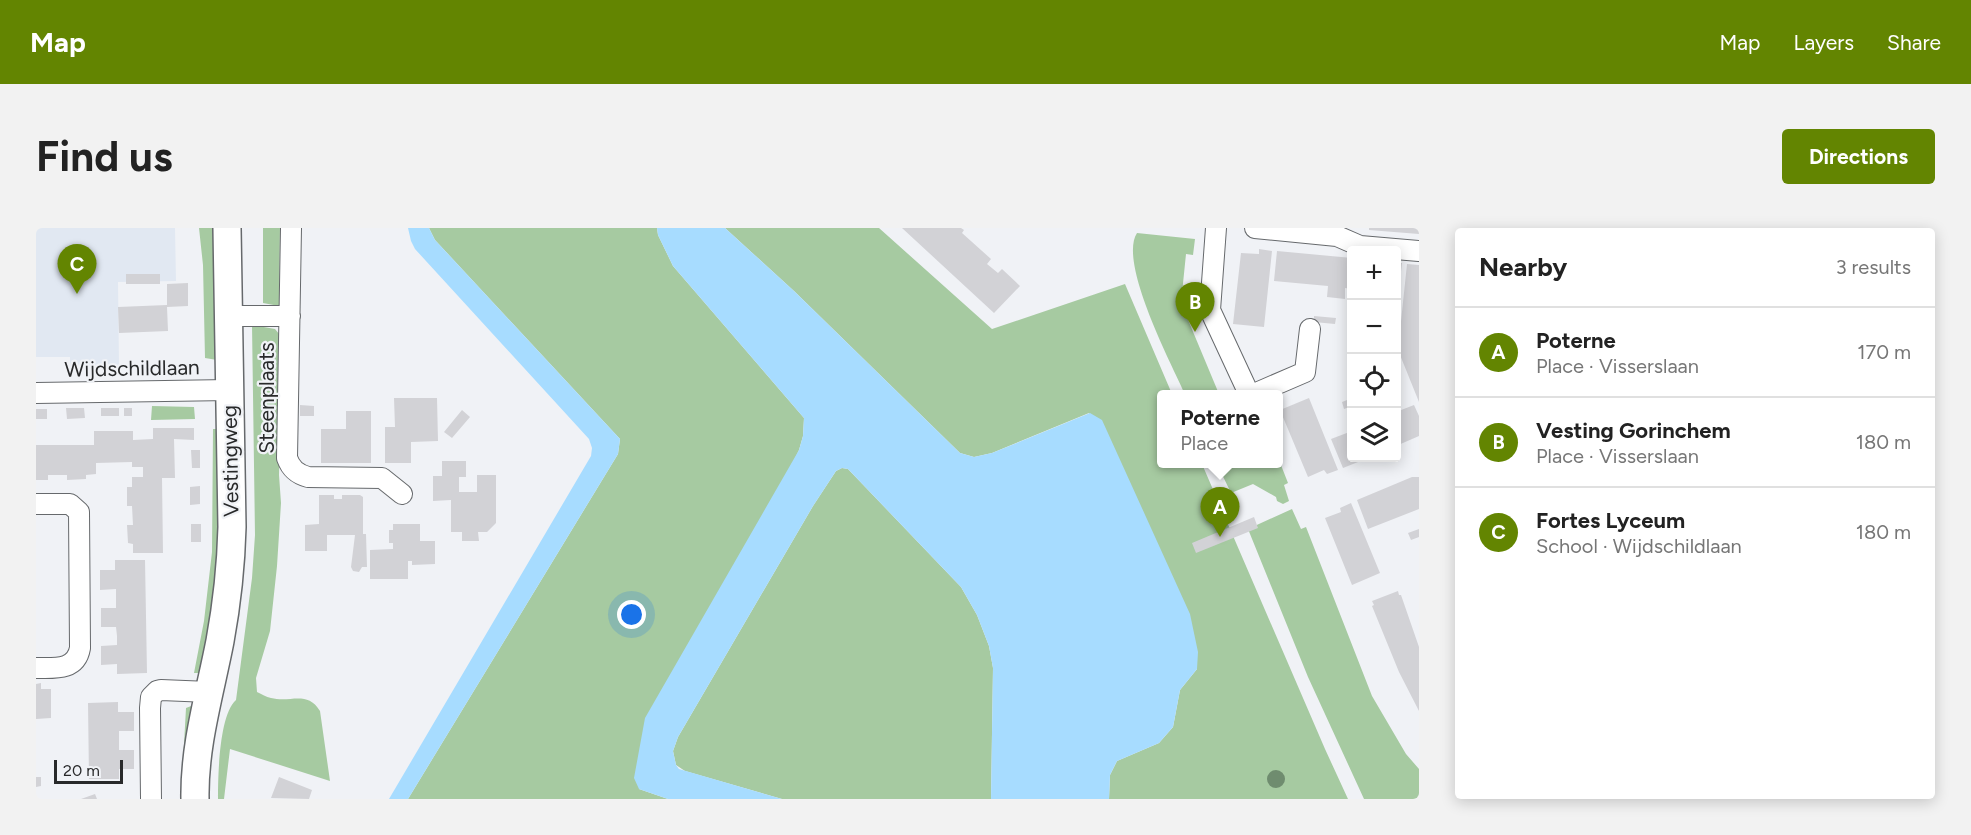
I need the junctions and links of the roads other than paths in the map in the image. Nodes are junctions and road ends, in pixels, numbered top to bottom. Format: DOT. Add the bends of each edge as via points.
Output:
graph roads {
  1 [pos="226,228"];
  2 [pos="291,228"];
  3 [pos="1216,228"];
  4 [pos="1255,228"];
  5 [pos="1419,251"];
  6 [pos="228,316"];
  7 [pos="290,316"];
  8 [pos="1310,328"];
  9 [pos="229,390"];
  10 [pos="1247,390"];
  11 [pos="1263,390"];
  12 [pos="36,393"];
  13 [pos="402,494"];
  14 [pos="36,504"];
  15 [pos="36,668"];
  16 [pos="209,692"];
  17 [pos="151,799"];
  18 [pos="195,799"];
  1 -- 6 [label="street, Vestingweg"];
  2 -- 7 [label="street"];
  3 -- 10 [label="street" via="1210,310"];
  4 -- 5 [label="street" via="1337,236 1360,246"];
  6 -- 7 [label="street"];
  6 -- 9 [label="street, Vestingweg"];
  7 -- 13 [label="street, Steenplaats" via="290,465 308,477 382,478"];
  8 -- 11 [label="street" via="1305,372"];
  9 -- 12 [label="street, Wijdschildlaan"];
  9 -- 16 [label="street, Vestingweg" via="231,554"];
  14 -- 15 [label="street" via="66,504 77,509 80,522 80,652 65,667"];
  16 -- 17 [label="street" via="161,690 151,697"];
  16 -- 18 [label="street, Vestingweg" via="199,742"];
}
